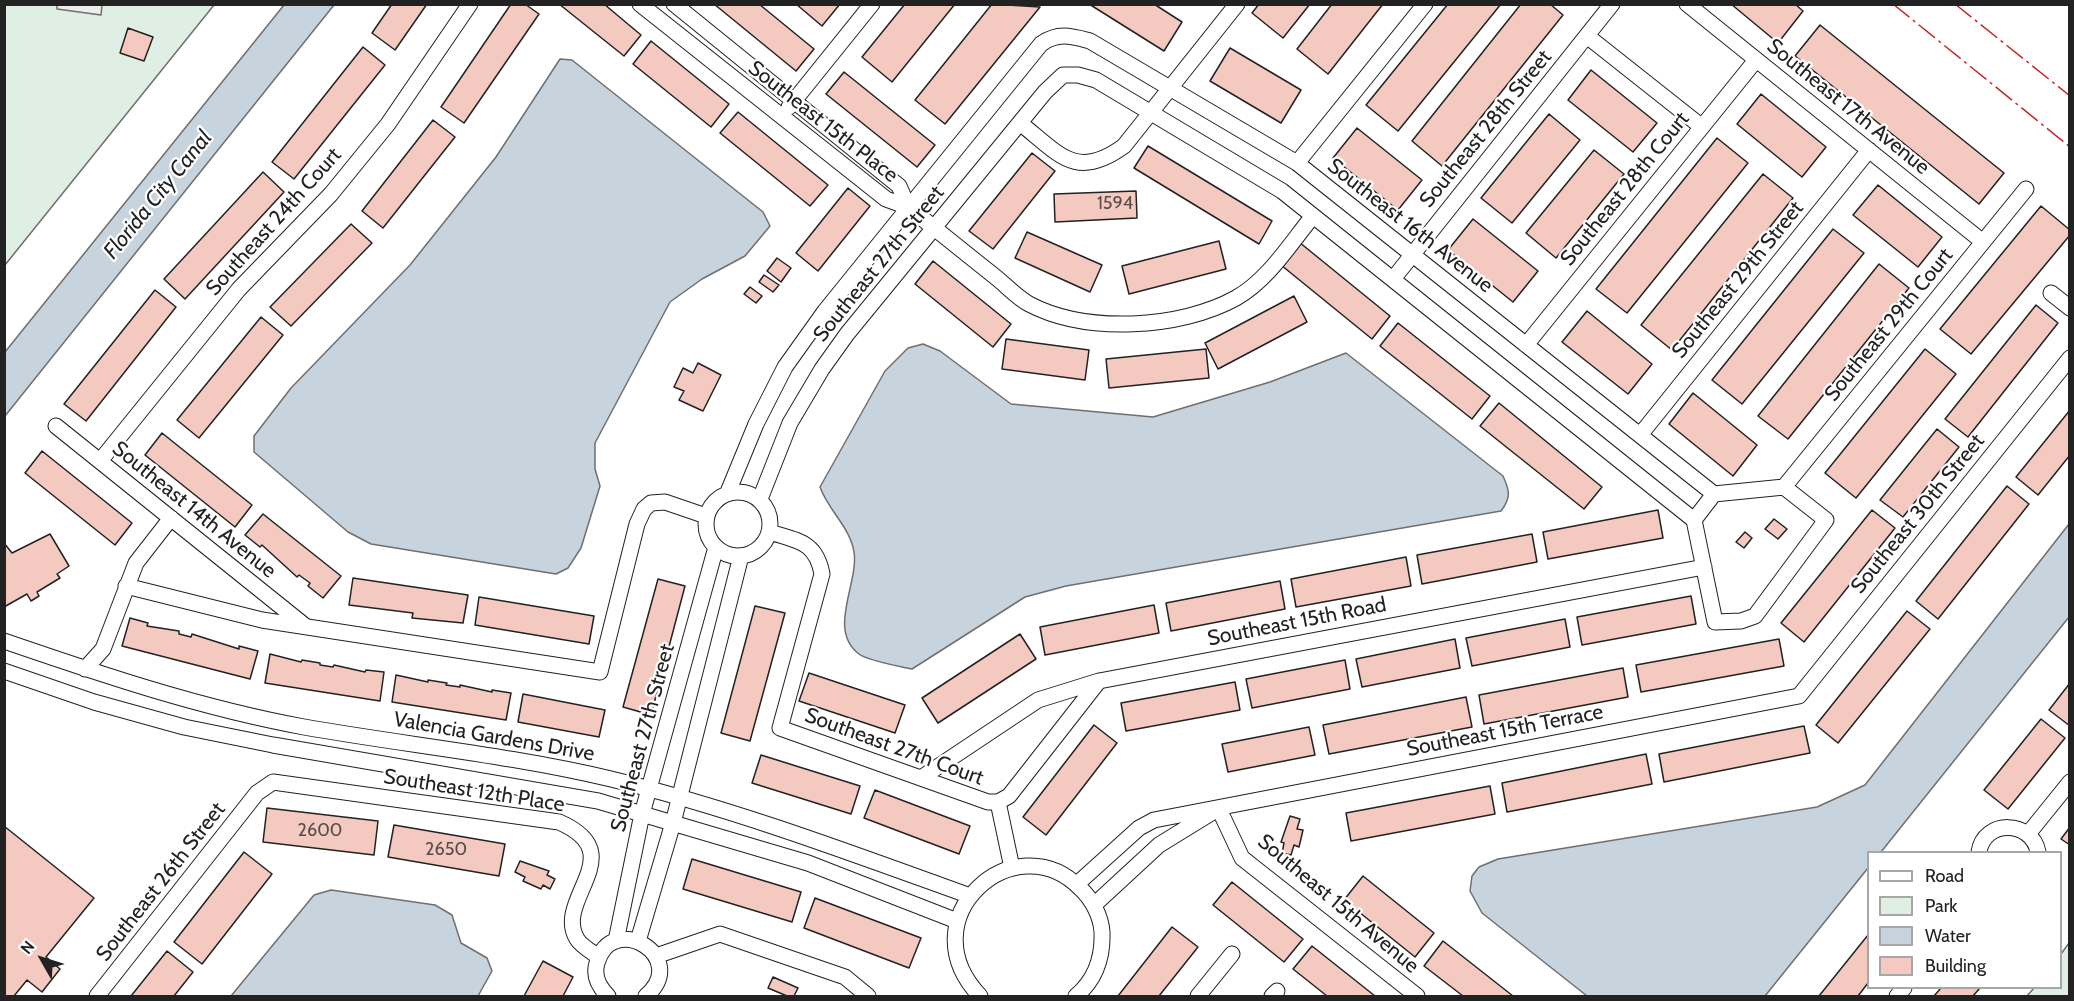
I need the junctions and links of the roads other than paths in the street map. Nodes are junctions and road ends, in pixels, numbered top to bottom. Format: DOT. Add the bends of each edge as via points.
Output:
graph roads {
  1 [pos="470,4"];
  2 [pos="640,4"];
  3 [pos="872,4"];
  4 [pos="1237,4"];
  5 [pos="1425,4"];
  6 [pos="1612,4"];
  7 [pos="1687,4"];
  8 [pos="675,5"];
  9 [pos="662,22"];
  10 [pos="1053,36"];
  11 [pos="1587,36"];
  12 [pos="1756,60"];
  13 [pos="1169,88"];
  14 [pos="794,101"];
  15 [pos="1151,113"];
  16 [pos="781,117"];
  17 [pos="1020,123"];
  18 [pos="1702,127"];
  19 [pos="1869,150"];
  20 [pos="1297,163"];
  21 [pos="2026,189"];
  22 [pos="908,207"];
  23 [pos="1313,216"];
  24 [pos="934,228"];
  25 [pos="1983,242"];
  26 [pos="1413,255"];
  27 [pos="1393,279"];
  28 [pos="2051,293"];
  29 [pos="2070,308"];
  30 [pos="1526,345"];
  31 [pos="2070,358"];
  32 [pos="56,426"];
  33 [pos="1640,435"];
  34 [pos="100,461"];
  35 [pos="1784,487"];
  36 [pos="728,492"];
  37 [pos="1714,494"];
  38 [pos="760,499"];
  39 [pos="706,516"];
  40 [pos="171,518"];
  41 [pos="1694,520"];
  42 [pos="770,532"];
  43 [pos="716,548"];
  44 [pos="741,556"];
  45 [pos="1704,567"];
  46 [pos="706,584"];
  47 [pos="126,586"];
  48 [pos="732,592"];
  49 [pos="306,627"];
  50 [pos="4,641"];
  51 [pos="85,669"];
  52 [pos="4,671"];
  53 [pos="1099,681"];
  54 [pos="1799,696"];
  55 [pos="921,778"];
  56 [pos="2070,782"];
  57 [pos="649,789"];
  58 [pos="257,793"];
  59 [pos="680,797"];
  60 [pos="998,802"];
  61 [pos="1219,809"];
  62 [pos="642,814"];
  63 [pos="1154,820"];
  64 [pos="673,823"];
  65 [pos="2028,834"];
  66 [pos="1159,845"];
  67 [pos="1979,851"];
  68 [pos="2038,851"];
  69 [pos="1012,868"];
  70 [pos="1077,884"];
  71 [pos="970,896"];
  72 [pos="1094,905"];
  73 [pos="957,921"];
  74 [pos="616,941"];
  75 [pos="638,941"];
  76 [pos="1232,954"];
  77 [pos="656,956"];
  78 [pos="599,957"];
  79 [pos="97,996"];
  80 [pos="608,996"];
  81 [pos="646,996"];
  82 [pos="868,996"];
  83 [pos="980,996"];
  84 [pos="1076,996"];
  85 [pos="1198,996"];
  86 [pos="1417,996"];
  1 -- 34 [label="street, Southeast 24th Court" via="353,168 239,289"];
  2 -- 9 [label="street, Southeast 15th Place"];
  3 -- 14 [label="street"];
  4 -- 13 [label="street"];
  5 -- 20 [label="street"];
  6 -- 11 [label="street, Southeast 28th Street"];
  7 -- 12 [label="street, Southeast 17th Avenue"];
  8 -- 9 [label="street"];
  8 -- 14 [label="street, Southeast 15th Place"];
  9 -- 16 [label="street, Southeast 15th Place"];
  10 -- 13 [label="street, Southeast 16th Avenue" via="1090,41"];
  10 -- 22 [label="street, Southeast 27th Street" via="1041,44"];
  11 -- 18 [label="street"];
  11 -- 26 [label="street, Southeast 28th Street"];
  12 -- 18 [label="street, Southeast 28th Court"];
  12 -- 19 [label="street, Southeast 17th Avenue"];
  13 -- 15 [label="street"];
  13 -- 20 [label="street, Southeast 16th Avenue"];
  14 -- 16 [label="street"];
  14 -- 22 [label="street, Southeast 15th Place" via="898,186"];
  15 -- 17 [label="street, Southeast 27th Street" via="1096,80 1063,75"];
  15 -- 17 [label="street" via="1124,146 1106,159 1089,164 1071,161"];
  15 -- 23 [label="street" via="1282,191"];
  16 -- 22 [label="street, Southeast 15th Place" via="886,199"];
  17 -- 24 [label="street, Southeast 27th Street"];
  18 -- 30 [label="street, Southeast 28th Court"];
  19 -- 25 [label="street, Southeast 17th Avenue"];
  19 -- 33 [label="street, Southeast 29th Street"];
  20 -- 26 [label="street, Southeast 16th Avenue"];
  21 -- 25 [label="street, Southeast 29th Court"];
  22 -- 24 [label="street"];
  22 -- 36 [label="street, Southeast 27th Street" via="785,367"];
  23 -- 24 [label="street" via="1267,274 1236,297 1201,313 1172,320 1117,324 1090,321 1029,304"];
  23 -- 27 [label="street"];
  24 -- 38 [label="street, Southeast 27th Street" via="822,369 790,423"];
  25 -- 35 [label="street, Southeast 29th Court"];
  26 -- 27 [label="street, Southeast 28th Street"];
  26 -- 30 [label="street, Southeast 16th Avenue"];
  27 -- 41 [label="street"];
  28 -- 29 [label="street"];
  30 -- 33 [label="street, Southeast 16th Avenue"];
  31 -- 54 [label="street, Southeast 30th Street"];
  32 -- 34 [label="street, Southeast 14th Avenue"];
  33 -- 37 [label="street, Southeast 16th Avenue"];
  34 -- 40 [label="street, Southeast 14th Avenue"];
  35 -- 37 [label="street"];
  35 -- 45 [label="street" via="1826,520 1755,616 1741,621 1715,621"];
  36 -- 38 [label="street" via="745,492"];
  36 -- 39 [label="street" via="711,506"];
  37 -- 41 [label="street"];
  38 -- 42 [label="street" via="769,514"];
  39 -- 43 [label="street" via="706,533"];
  39 -- 49 [label="street" via="665,502 651,503 644,509 600,672"];
  40 -- 47 [label="street" via="146,548"];
  40 -- 49 [label="street, Southeast 14th Avenue"];
  41 -- 45 [label="street"];
  42 -- 44 [label="street" via="759,548"];
  42 -- 55 [label="street, Southeast 27th Court" via="806,543 819,557 822,574 780,728"];
  43 -- 44 [label="street"];
  43 -- 46 [label="street, Southeast 27th Street"];
  44 -- 48 [label="street"];
  45 -- 53 [label="street, Southeast 15th Road"];
  46 -- 48 [label="street"];
  46 -- 57 [label="street, Southeast 27th Street"];
  47 -- 49 [label="street"];
  47 -- 51 [label="street" via="99,655"];
  48 -- 59 [label="street"];
  50 -- 51 [label="street, Valencia Gardens Drive"];
  51 -- 57 [label="street, Valencia Gardens Drive" via="171,697 303,727 502,756"];
  52 -- 62 [label="street, Valencia Gardens Drive" via="184,727 586,799"];
  53 -- 55 [label="street, Southeast 15th Road" via="1038,700"];
  53 -- 60 [label="street, Southeast 27th Court" via="1009,796"];
  54 -- 61 [label="street, Southeast 15th Terrace"];
  55 -- 60 [label="street, Southeast 27th Court"];
  56 -- 65 [label="street"];
  57 -- 59 [label="street, Valencia Gardens Drive"];
  57 -- 62 [label="street, Southeast 27th Street"];
  58 -- 78 [label="street, Southeast 12th Place" via="273,782 560,822 578,830 589,842 591,861 574,913 573,931 578,941"];
  58 -- 79 [label="street, Southeast 26th Street"];
  59 -- 64 [label="street"];
  59 -- 71 [label="street, Valencia Gardens Drive" via="813,839"];
  60 -- 69 [label="street"];
  61 -- 63 [label="street, Southeast 15th Terrace"];
  61 -- 66 [label="street, Southeast 15th Terrace"];
  61 -- 86 [label="street, Southeast 15th Avenue" via="1242,858"];
  62 -- 64 [label="street, Valencia Gardens Drive"];
  62 -- 74 [label="street, Southeast 27th Street"];
  63 -- 66 [label="street"];
  63 -- 70 [label="street, Southeast 15th Terrace" via="1139,828"];
  64 -- 73 [label="street, Valencia Gardens Drive" via="808,863"];
  64 -- 75 [label="street"];
  65 -- 67 [label="street" via="2014,827 1994,830"];
  65 -- 68 [label="street"];
  66 -- 72 [label="street, Southeast 15th Terrace"];
  69 -- 70 [label="street" via="1035,867 1057,872"];
  69 -- 71 [label="street" via="989,879"];
  70 -- 72 [label="street"];
  71 -- 73 [label="street"];
  72 -- 84 [label="street" via="1101,926 1102,948 1096,970"];
  73 -- 83 [label="street" via="958,964"];
  74 -- 75 [label="street"];
  74 -- 78 [label="street"];
  75 -- 77 [label="street"];
  76 -- 85 [label="street"];
  77 -- 81 [label="street" via="659,977"];
  77 -- 82 [label="street" via="720,934 845,977"];
  78 -- 80 [label="street" via="596,979"];
}
